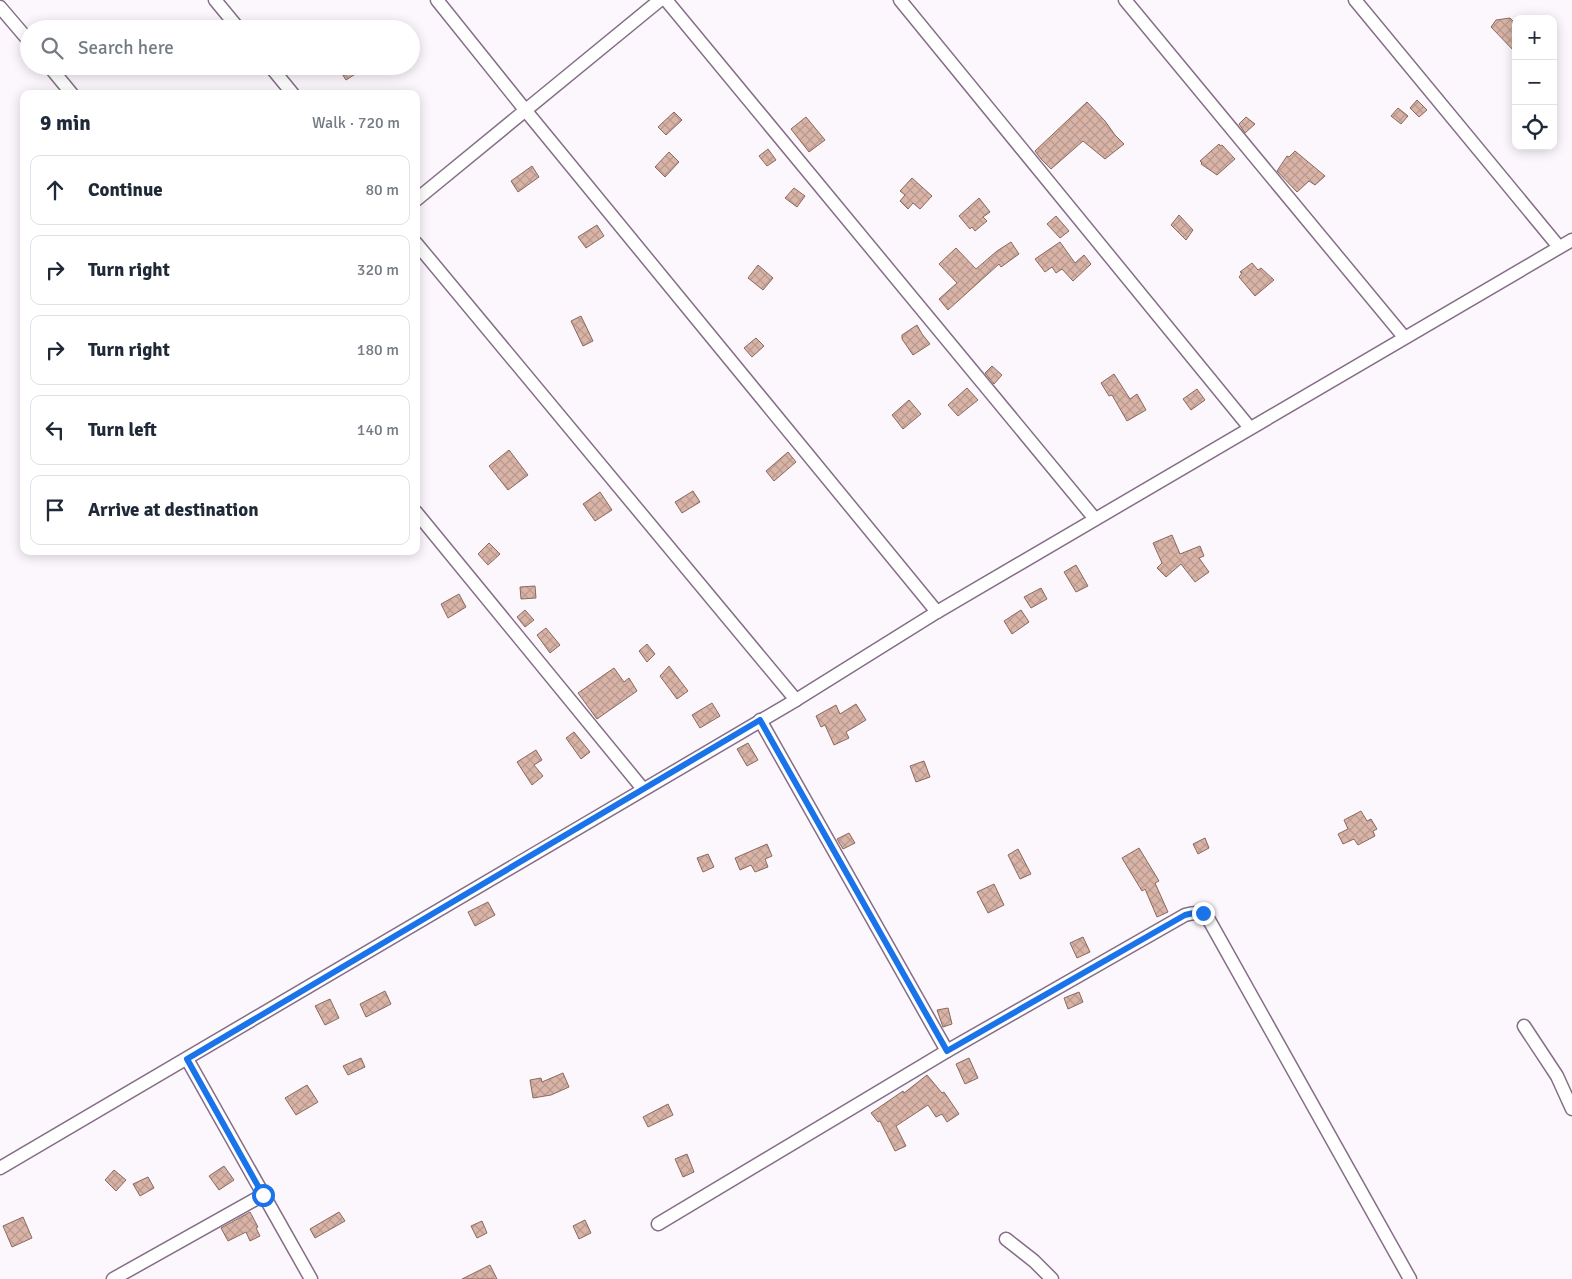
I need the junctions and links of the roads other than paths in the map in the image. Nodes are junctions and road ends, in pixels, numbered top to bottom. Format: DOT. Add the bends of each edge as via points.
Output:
graph roads {
  1 [pos="215,0"];
  2 [pos="437,0"];
  3 [pos="660,0"];
  4 [pos="666,0"];
  5 [pos="900,0"];
  6 [pos="1125,0"];
  7 [pos="1355,0"];
  8 [pos="0,7"];
  9 [pos="232,20"];
  10 [pos="20,30"];
  11 [pos="56,75"];
  12 [pos="277,75"];
  13 [pos="69,90"];
  14 [pos="290,90"];
  15 [pos="526,111"];
  16 [pos="420,197"];
  17 [pos="1572,240"];
  18 [pos="1559,247"];
  19 [pos="420,248"];
  20 [pos="1404,338"];
  21 [pos="1250,428"];
  22 [pos="420,517"];
  23 [pos="1095,519"];
  24 [pos="937,612"];
  25 [pos="796,700"];
  26 [pos="760,720"];
  27 [pos="643,789"];
  28 [pos="1524,1026"];
  29 [pos="947,1051"];
  30 [pos="187,1059"];
  31 [pos="1572,1109"];
  32 [pos="0,1168"];
  33 [pos="263,1195"];
  34 [pos="658,1224"];
  35 [pos="1006,1238"];
  36 [pos="113,1279"];
  37 [pos="311,1279"];
  38 [pos="1052,1279"];
  39 [pos="1410,1279"];
  1 -- 9 [label="street"];
  2 -- 15 [label="street"];
  3 -- 15 [label="street"];
  4 -- 23 [label="street"];
  5 -- 21 [label="street"];
  6 -- 20 [label="street"];
  7 -- 18 [label="street"];
  8 -- 10 [label="street"];
  11 -- 13 [label="street"];
  12 -- 14 [label="street"];
  15 -- 16 [label="street"];
  15 -- 24 [label="street"];
  17 -- 18 [label="street"];
  18 -- 20 [label="street"];
  19 -- 25 [label="street"];
  20 -- 21 [label="street"];
  21 -- 23 [label="street"];
  22 -- 27 [label="street"];
  23 -- 24 [label="street"];
  24 -- 25 [label="street"];
  25 -- 26 [label="street"];
  26 -- 27 [label="street"];
  26 -- 29 [label="street"];
  27 -- 30 [label="street"];
  28 -- 31 [label="street" via="1557,1076"];
  29 -- 34 [label="street"];
  29 -- 39 [label="street" via="1185,915 1203,913"];
  30 -- 32 [label="street"];
  30 -- 33 [label="street"];
  33 -- 36 [label="street"];
  33 -- 37 [label="street"];
  35 -- 38 [label="street"];
}
